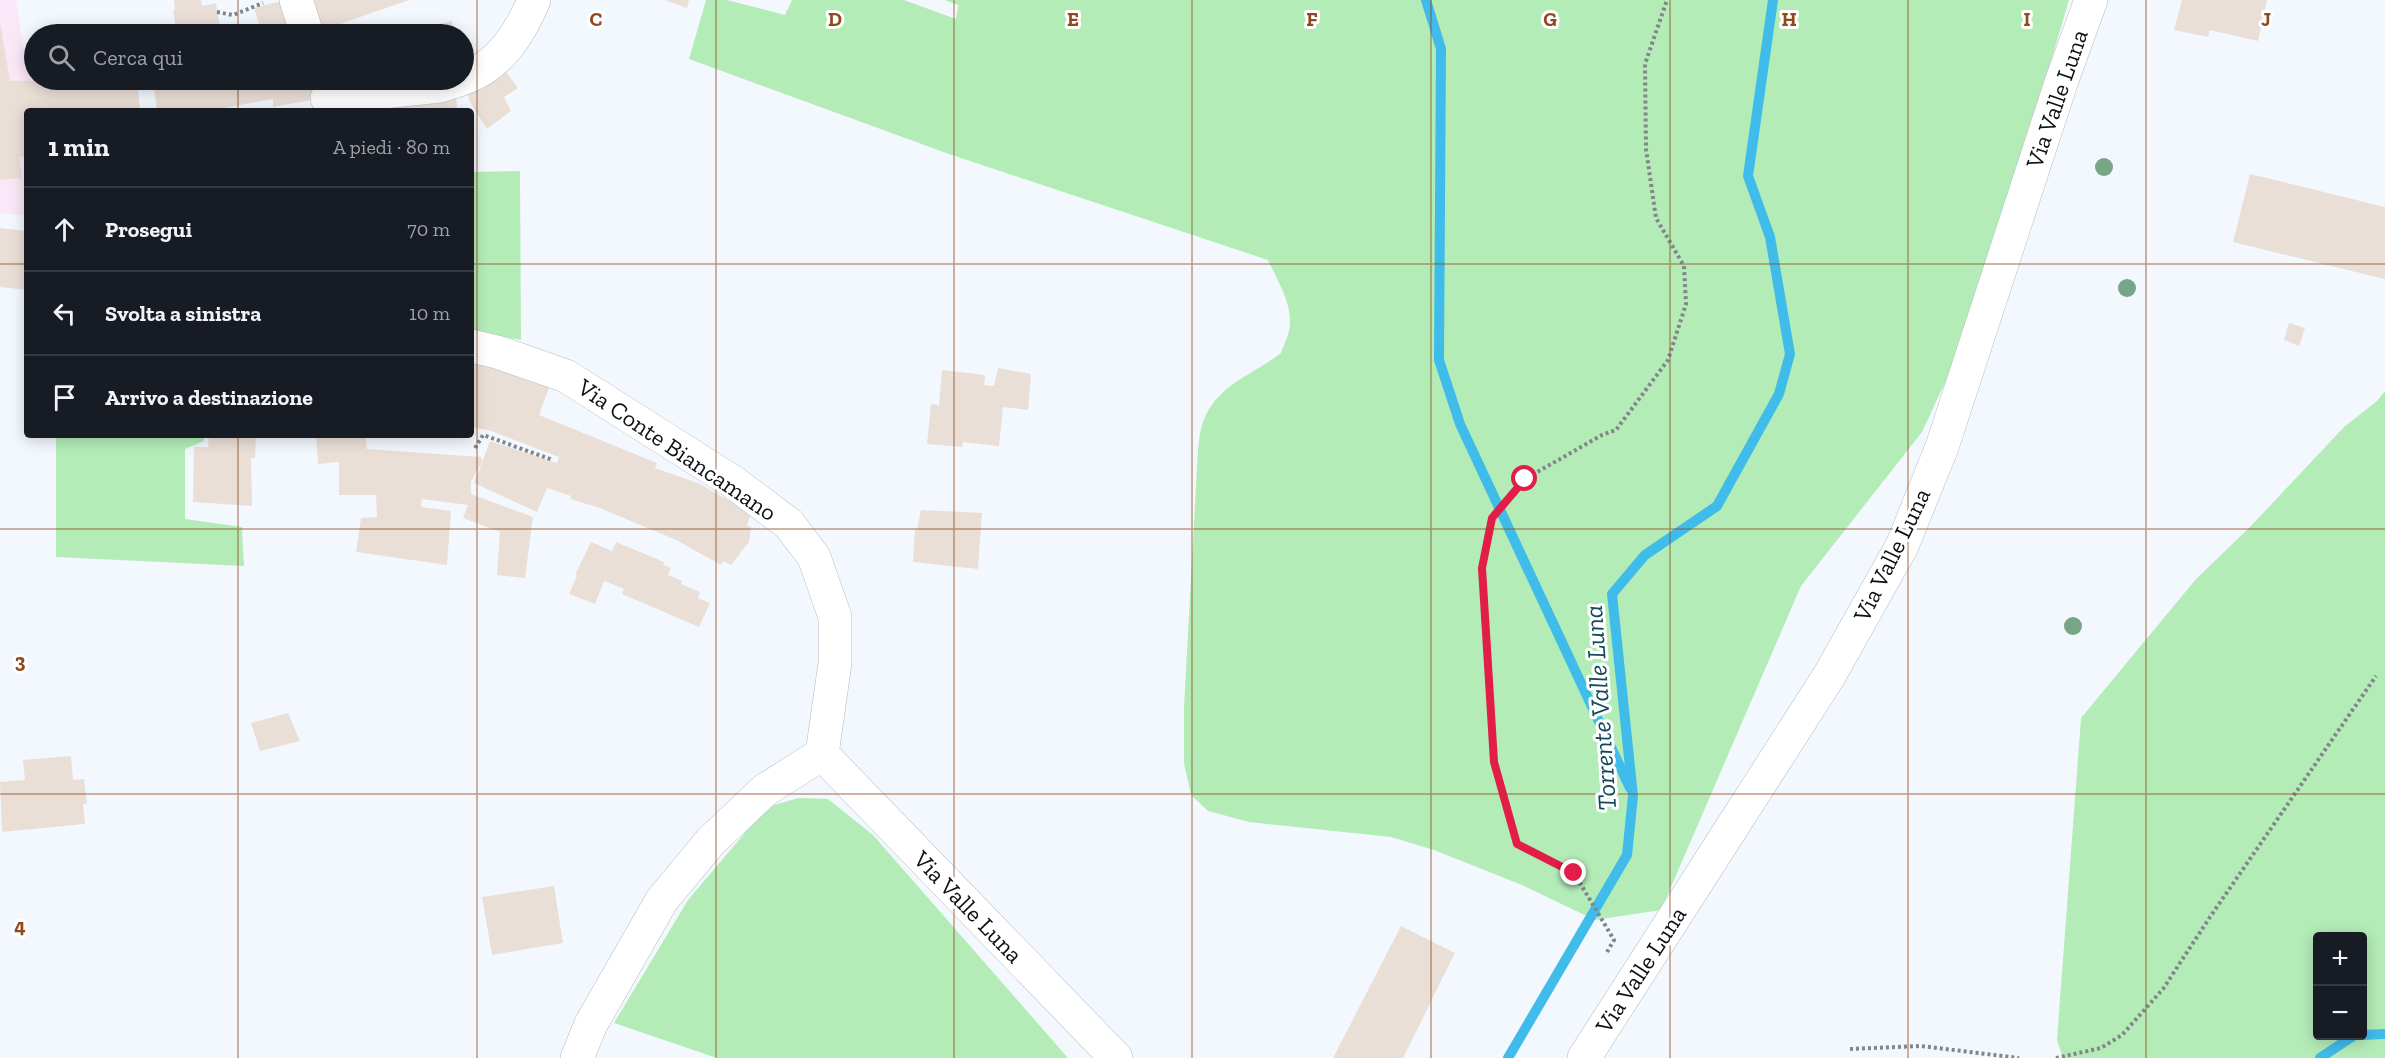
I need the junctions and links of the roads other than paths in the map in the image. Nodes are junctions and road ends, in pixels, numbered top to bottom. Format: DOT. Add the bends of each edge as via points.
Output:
graph roads {
  1 [pos="296,0"];
  2 [pos="534,0"];
  3 [pos="2091,0"];
  4 [pos="304,24"];
  5 [pos="474,75"];
  6 [pos="394,90"];
  7 [pos="326,96"];
  8 [pos="474,347"];
  9 [pos="822,754"];
  10 [pos="577,1058"];
  11 [pos="1116,1058"];
  12 [pos="1584,1058"];
  1 -- 4 [label="street"];
  2 -- 5 [label="street" via="524,25 504,53"];
  3 -- 12 [label="street, Via Valle Luna" via="1942,447 1902,546 1829,676"];
  6 -- 7 [label="street"];
  8 -- 9 [label="street, Via Conte Biancamano" via="566,376 733,482 789,524 814,558 836,617 835,663"];
  9 -- 10 [label="street" via="765,790 711,841 662,900 591,1024"];
  9 -- 11 [label="street, Via Valle Luna"];
}
